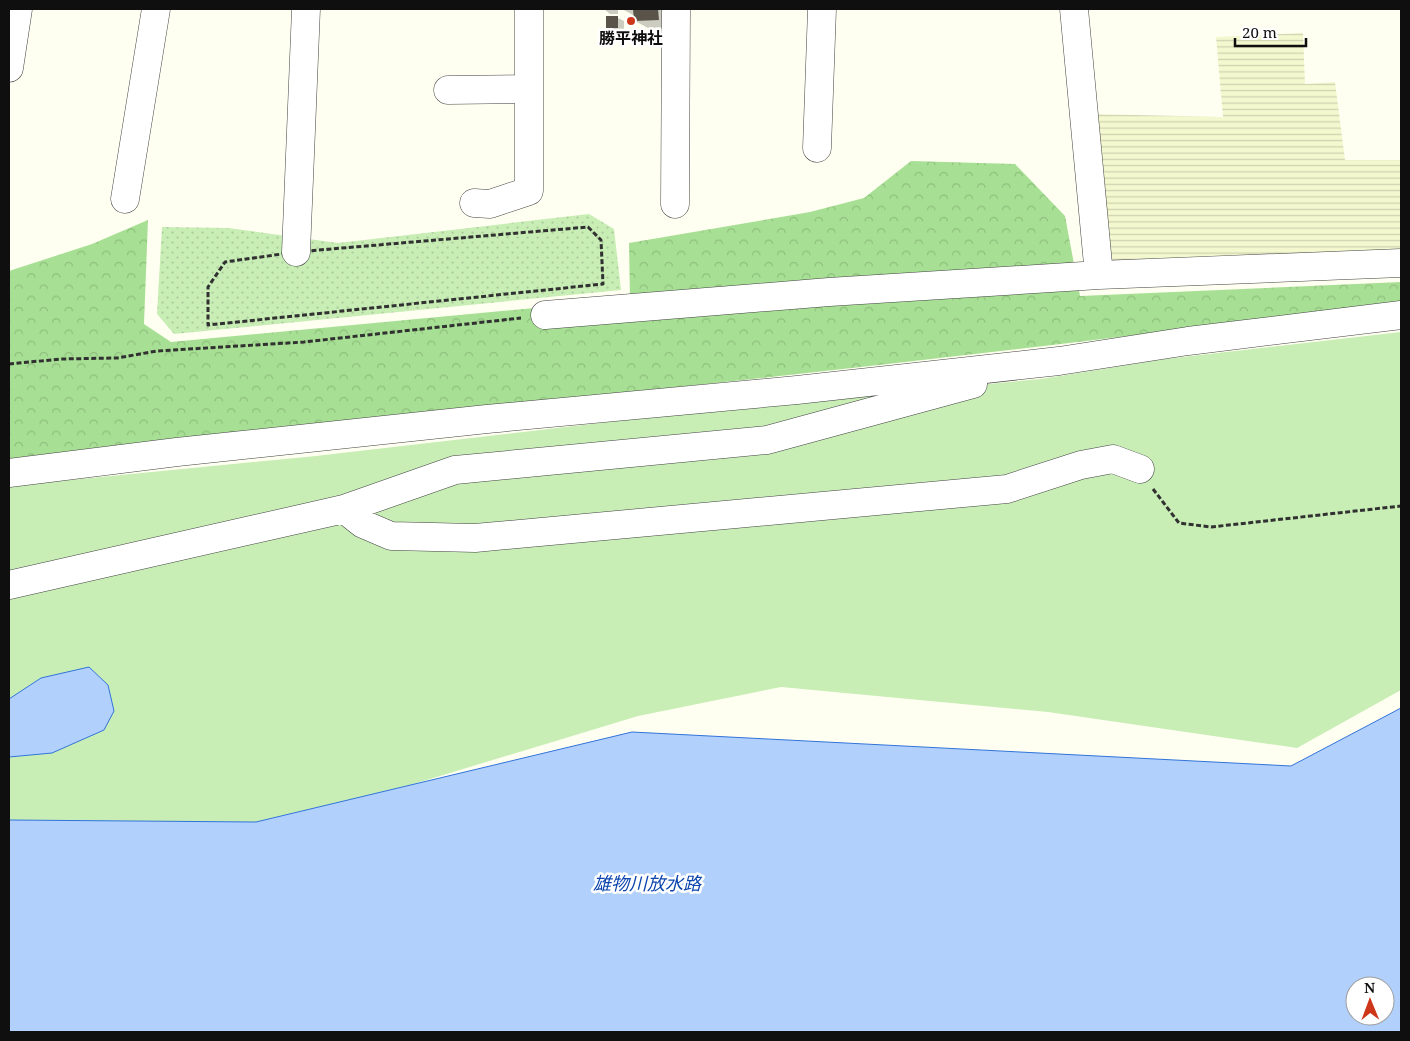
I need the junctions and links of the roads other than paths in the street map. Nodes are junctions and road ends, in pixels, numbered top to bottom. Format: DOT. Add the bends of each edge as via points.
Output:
graph roads {
  1 [pos="18,9"];
  2 [pos="156,9"];
  3 [pos="306,9"];
  4 [pos="529,9"];
  5 [pos="676,9"];
  6 [pos="822,9"];
  7 [pos="1074,9"];
  8 [pos="9,68"];
  9 [pos="448,90"];
  10 [pos="530,90"];
  11 [pos="817,148"];
  12 [pos="124,199"];
  13 [pos="474,203"];
  14 [pos="675,204"];
  15 [pos="296,252"];
  16 [pos="1401,263"];
  17 [pos="1100,275"];
  18 [pos="545,315"];
  19 [pos="1401,315"];
  20 [pos="1059,361"];
  21 [pos="1140,469"];
  22 [pos="9,473"];
  23 [pos="344,509"];
  24 [pos="9,585"];
  1 -- 8 [label="street"];
  2 -- 12 [label="street"];
  3 -- 15 [label="street"];
  4 -- 10 [label="street"];
  5 -- 14 [label="street"];
  6 -- 11 [label="street"];
  7 -- 17 [label="street"];
  9 -- 10 [label="street"];
  10 -- 13 [label="street" via="529,191 490,204"];
  16 -- 17 [label="street"];
  17 -- 18 [label="street" via="829,292"];
  19 -- 20 [label="street" via="1188,341"];
  20 -- 22 [label="street" via="458,422"];
  20 -- 23 [label="street" via="767,440 454,470"];
  21 -- 23 [label="street" via="1113,459 1081,465 1008,489 475,538 391,536 363,524"];
  23 -- 24 [label="street"];
}
